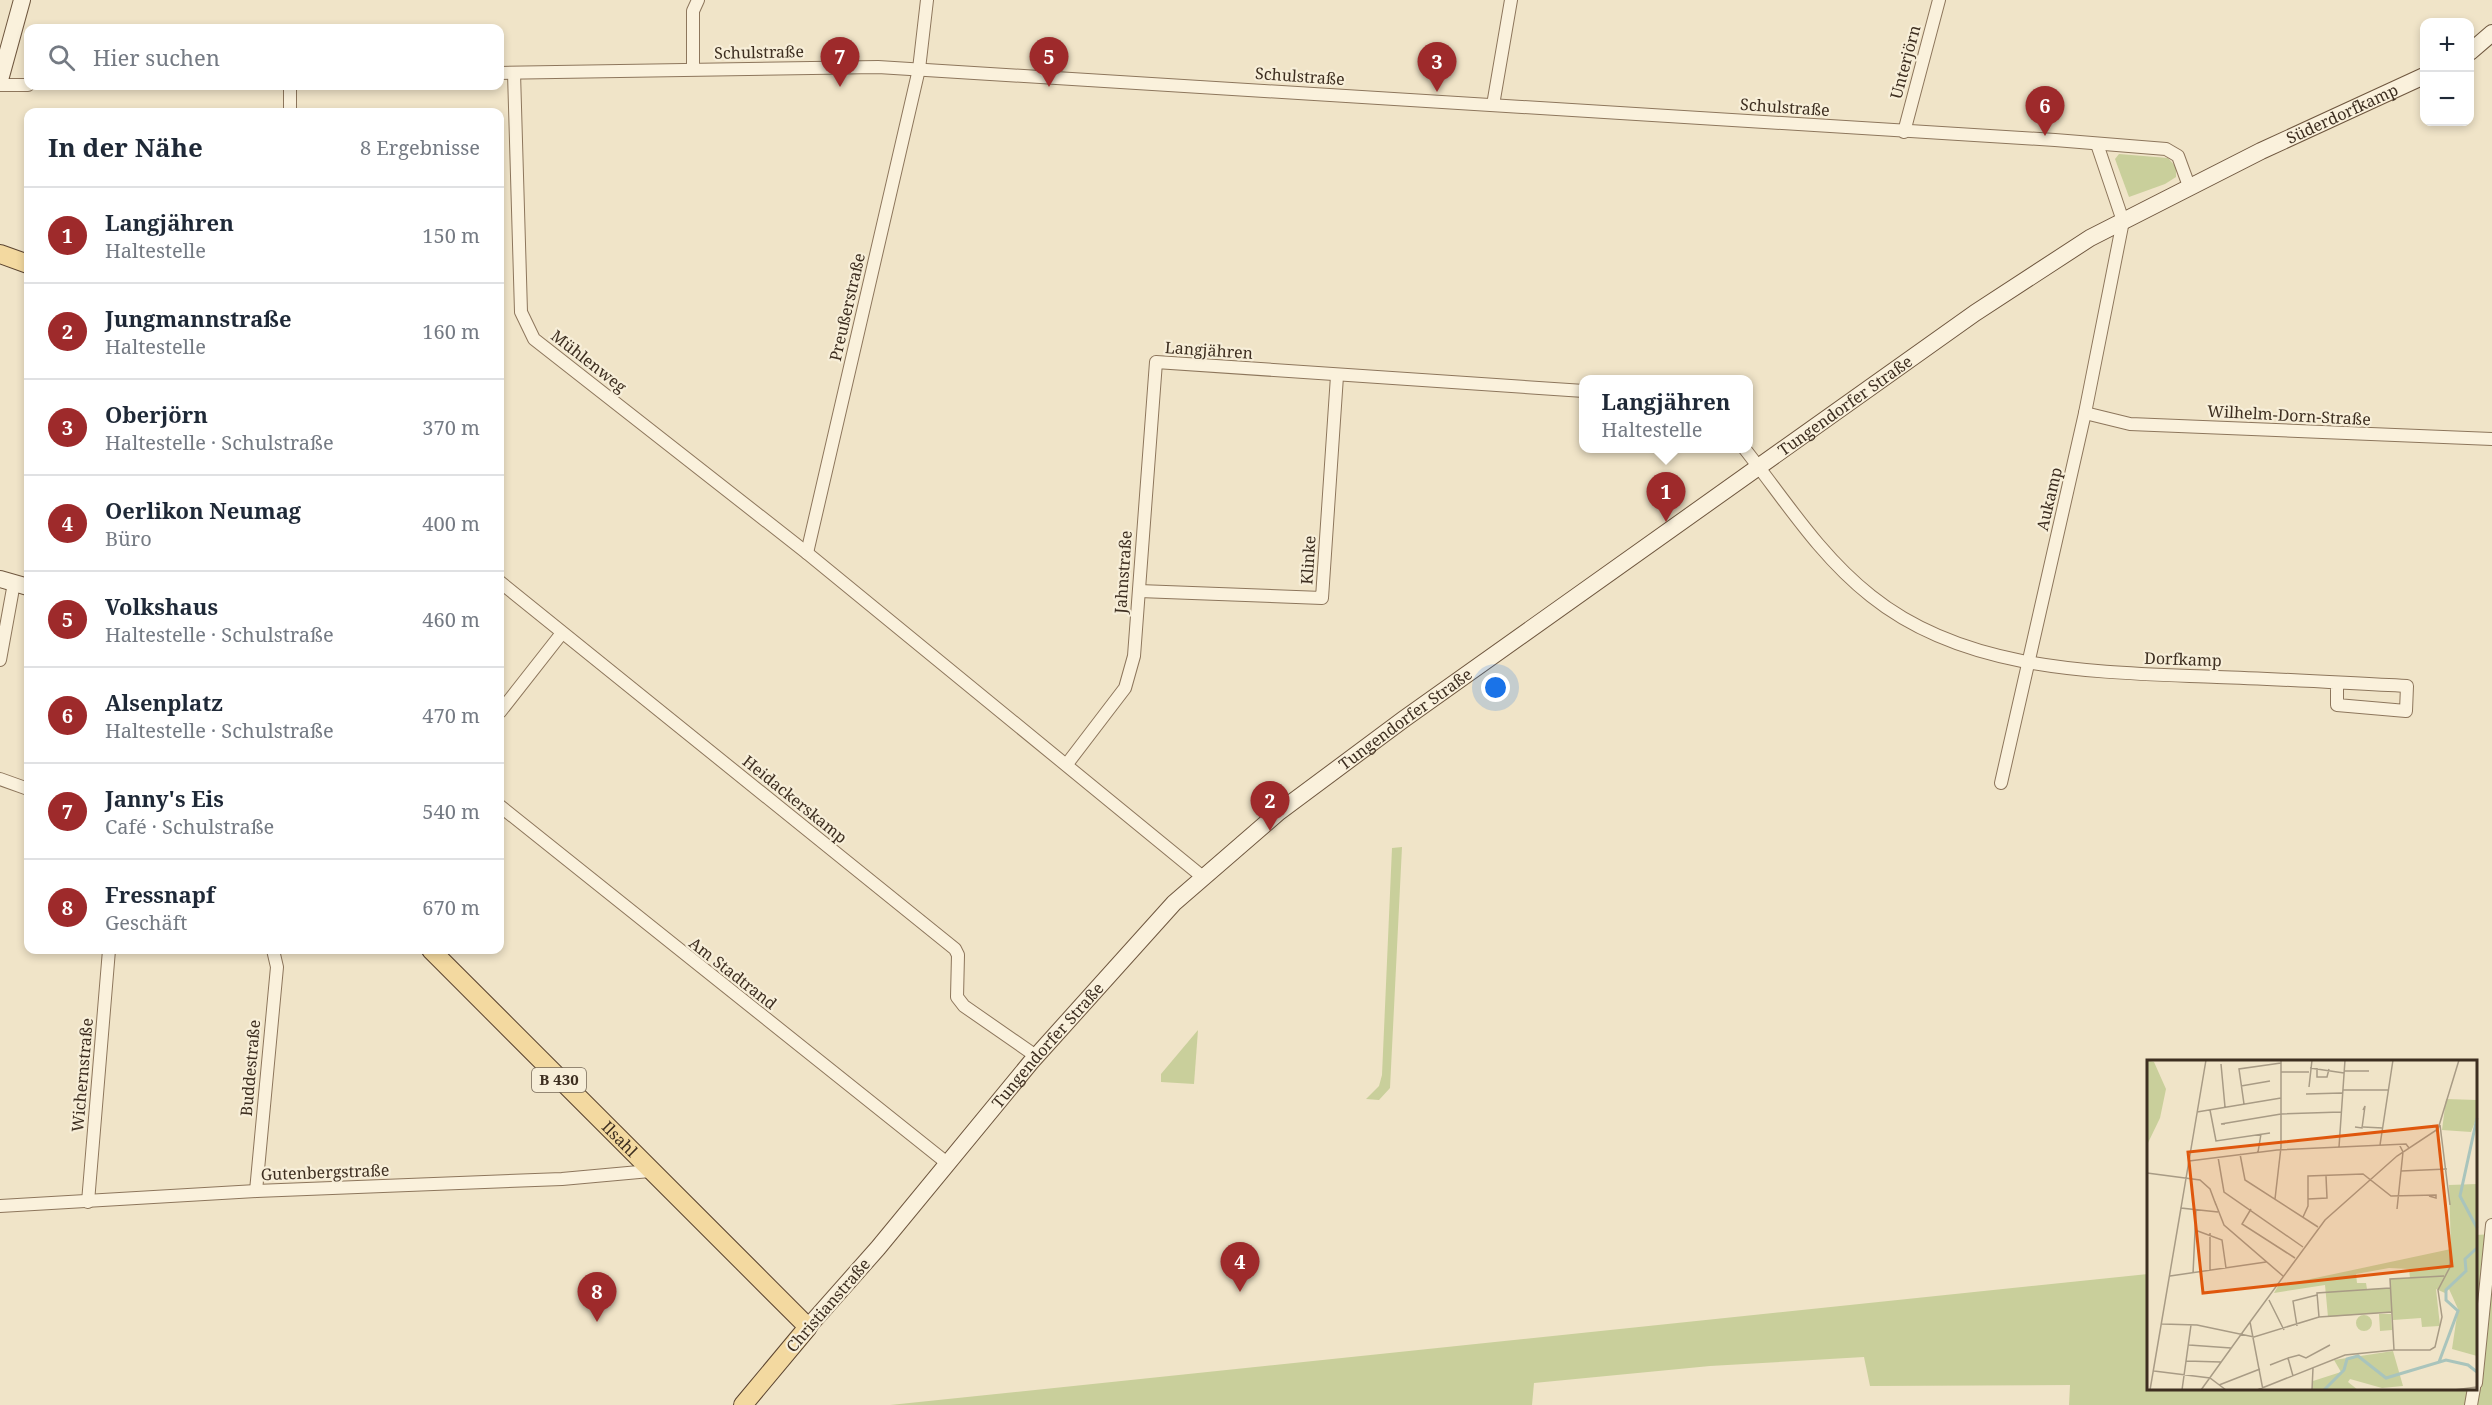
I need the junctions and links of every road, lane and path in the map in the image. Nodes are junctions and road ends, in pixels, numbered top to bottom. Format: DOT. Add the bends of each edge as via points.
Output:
graph roads {
  1 [pos="22,0"];
  2 [pos="698,0"];
  3 [pos="927,0"];
  4 [pos="1511,0"];
  5 [pos="1939,0"];
  6 [pos="2492,33"];
  7 [pos="2474,48"];
  8 [pos="693,69"];
  9 [pos="919,69"];
  10 [pos="514,72"];
  11 [pos="504,73"];
  12 [pos="2420,78"];
  13 [pos="0,80"];
  14 [pos="0,85"];
  15 [pos="24,85"];
  16 [pos="290,90"];
  17 [pos="1493,105"];
  18 [pos="290,108"];
  19 [pos="1904,132"];
  20 [pos="2097,144"];
  21 [pos="2189,186"];
  22 [pos="2123,221"];
  23 [pos="0,254"];
  24 [pos="24,263"];
  25 [pos="1156,362"];
  26 [pos="1337,376"];
  27 [pos="1579,391"];
  28 [pos="2085,413"];
  29 [pos="2492,440"];
  30 [pos="1748,453"];
  31 [pos="1759,467"];
  32 [pos="807,553"];
  33 [pos="14,583"];
  34 [pos="504,585"];
  35 [pos="1138,591"];
  36 [pos="562,633"];
  37 [pos="0,660"];
  38 [pos="2028,662"];
  39 [pos="2337,683"];
  40 [pos="504,707"];
  41 [pos="1067,764"];
  42 [pos="0,779"];
  43 [pos="2001,783"];
  44 [pos="24,788"];
  45 [pos="504,809"];
  46 [pos="1204,878"];
  47 [pos="109,954"];
  48 [pos="274,954"];
  49 [pos="435,954"];
  50 [pos="1036,1056"];
  51 [pos="947,1164"];
  52 [pos="650,1171"];
  53 [pos="255,1191"];
  54 [pos="88,1202"];
  55 [pos="914,1204"];
  56 [pos="0,1206"];
  57 [pos="2492,1225"];
  58 [pos="808,1327"];
  59 [pos="2477,1364"];
  60 [pos="2474,1390"];
  61 [pos="742,1405"];
  62 [pos="2471,1405"];
  1 -- 13 [label="main road"];
  2 -- 8 [label="street" via="693,11"];
  3 -- 9 [label="street, Preußerstraße"];
  4 -- 17 [label="street"];
  5 -- 19 [label="street, Unterjörn"];
  6 -- 7 [label="main road"];
  8 -- 9 [label="street, Schulstraße"];
  8 -- 10 [label="street, Schulstraße"];
  9 -- 17 [label="street, Schulstraße"];
  9 -- 32 [label="street, Preußerstraße"];
  10 -- 11 [label="street, Schulstraße"];
  10 -- 32 [label="street, Mühlenweg" via="521,312 534,339"];
  12 -- 21 [label="main road, Süderdorfkamp"];
  14 -- 15 [label="street"];
  16 -- 18 [label="street"];
  17 -- 19 [label="street, Schulstraße"];
  19 -- 20 [label="street, Schulstraße"];
  20 -- 21 [label="street, Schulstraße" via="2166,149 2178,156"];
  20 -- 22 [label="street"];
  21 -- 22 [label="main road, Tungendorfer Straße"];
  22 -- 28 [label="street, Aukamp"];
  22 -- 31 [label="main road, Tungendorfer Straße" via="2008,290"];
  23 -- 24 [label="main road"];
  25 -- 26 [label="street, Langjähren"];
  25 -- 35 [label="street, Jahnstraße"];
  26 -- 27 [label="street, Langjähren"];
  26 -- 35 [label="street, Klinke" via="1322,598"];
  28 -- 29 [label="street, Wilhelm-Dorn-Straße" via="2130,424"];
  28 -- 38 [label="street, Aukamp"];
  30 -- 31 [label="street"];
  31 -- 38 [label="street, Dorfkamp" via="1833,563 1872,597 1964,647"];
  31 -- 46 [label="main road, Tungendorfer Straße" via="1404,719 1279,812"];
  32 -- 41 [label="street, Mühlenweg"];
  33 -- 37 [label="street"];
  34 -- 36 [label="street, Heidackerskamp"];
  35 -- 41 [label="street, Jahnstraße" via="1134,656 1125,688"];
  36 -- 40 [label="street"];
  36 -- 50 [label="street, Heidackerskamp" via="955,949 957,997 964,1006"];
  38 -- 39 [label="street, Dorfkamp" via="2123,673"];
  38 -- 43 [label="street, Aukamp"];
  39 -- 39 [label="street, Dorfkamp" via="2337,705 2406,711 2407,686"];
  41 -- 46 [label="street, Mühlenweg"];
  42 -- 44 [label="street"];
  45 -- 51 [label="street, Am Stadtrand"];
  46 -- 50 [label="main road, Tungendorfer Straße" via="1174,903"];
  47 -- 54 [label="street, Wichernstraße"];
  48 -- 53 [label="street, Buddestraße" via="277,967"];
  49 -- 52 [label="main road, Ilsahl / B 430"];
  50 -- 51 [label="main road, Tungendorfer Straße"];
  51 -- 55 [label="main road, Tungendorfer Straße"];
  52 -- 53 [label="street, Gutenbergstraße" via="562,1179"];
  52 -- 58 [label="main road, Ilsahl / B 430"];
  53 -- 54 [label="street, Gutenbergstraße"];
  54 -- 56 [label="street, Gutenbergstraße"];
  55 -- 58 [label="main road, Christianstraße"];
  57 -- 59 [label="street"];
  58 -- 61 [label="main road, Christianstraße"];
  60 -- 62 [label="street"];
}
